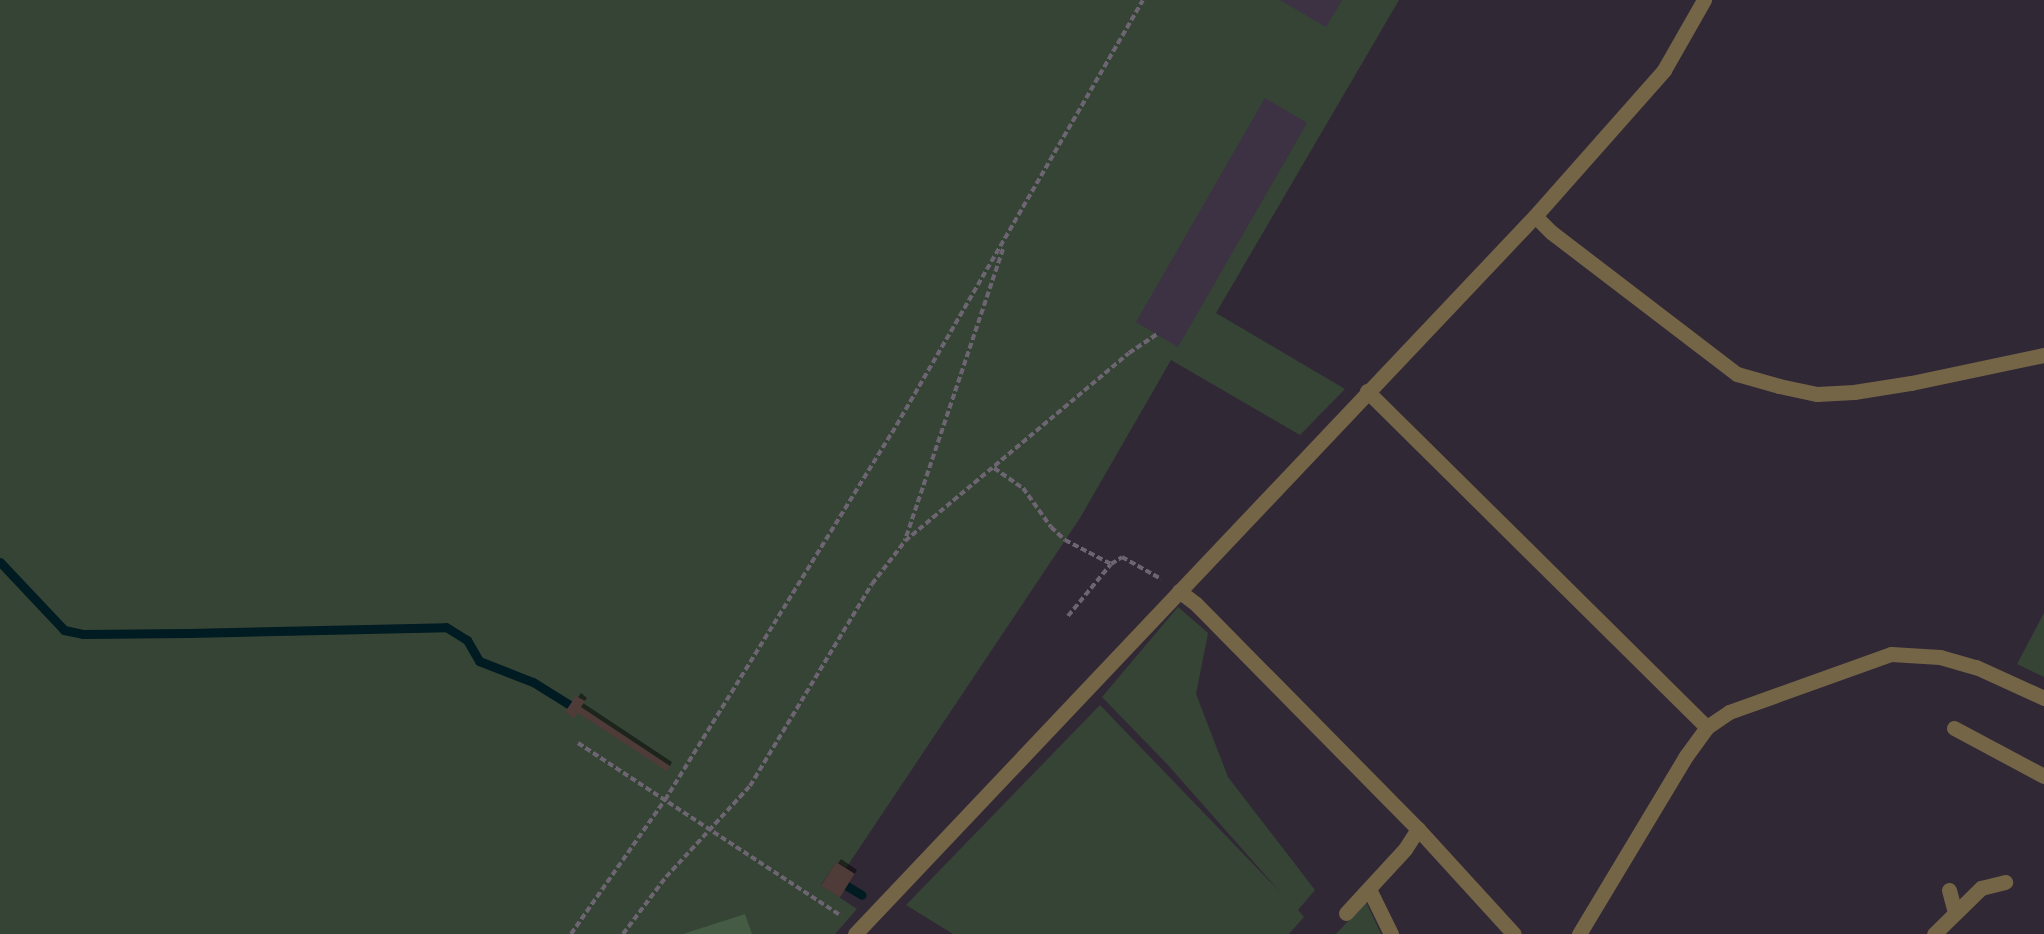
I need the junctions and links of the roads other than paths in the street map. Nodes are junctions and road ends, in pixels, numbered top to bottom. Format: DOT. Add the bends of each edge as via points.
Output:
graph roads {
  1 [pos="1704,0"];
  2 [pos="1535,216"];
  3 [pos="2044,355"];
  4 [pos="1367,391"];
  5 [pos="1179,591"];
  6 [pos="2044,698"];
  7 [pos="1707,727"];
  8 [pos="1954,728"];
  9 [pos="2044,776"];
  10 [pos="1418,829"];
  11 [pos="2005,882"];
  12 [pos="1369,889"];
  13 [pos="1949,890"];
  14 [pos="1346,912"];
  15 [pos="1955,912"];
  16 [pos="857,932"];
  17 [pos="1391,934"];
  18 [pos="1514,934"];
  19 [pos="1579,934"];
  20 [pos="1934,934"];
  1 -- 2 [label="street" via="1664,70"];
  2 -- 3 [label="street" via="1737,374 1779,386 1817,394 1854,392"];
  2 -- 4 [label="street"];
  4 -- 5 [label="street"];
  4 -- 7 [label="street"];
  5 -- 10 [label="street"];
  5 -- 16 [label="street"];
  6 -- 7 [label="street" via="1976,667 1940,657 1891,654 1729,712"];
  7 -- 19 [label="street"];
  8 -- 9 [label="street"];
  10 -- 12 [label="street"];
  10 -- 18 [label="street"];
  11 -- 15 [label="street" via="1981,888"];
  12 -- 14 [label="street"];
  12 -- 17 [label="street"];
  13 -- 15 [label="street"];
  15 -- 20 [label="street"];
}
